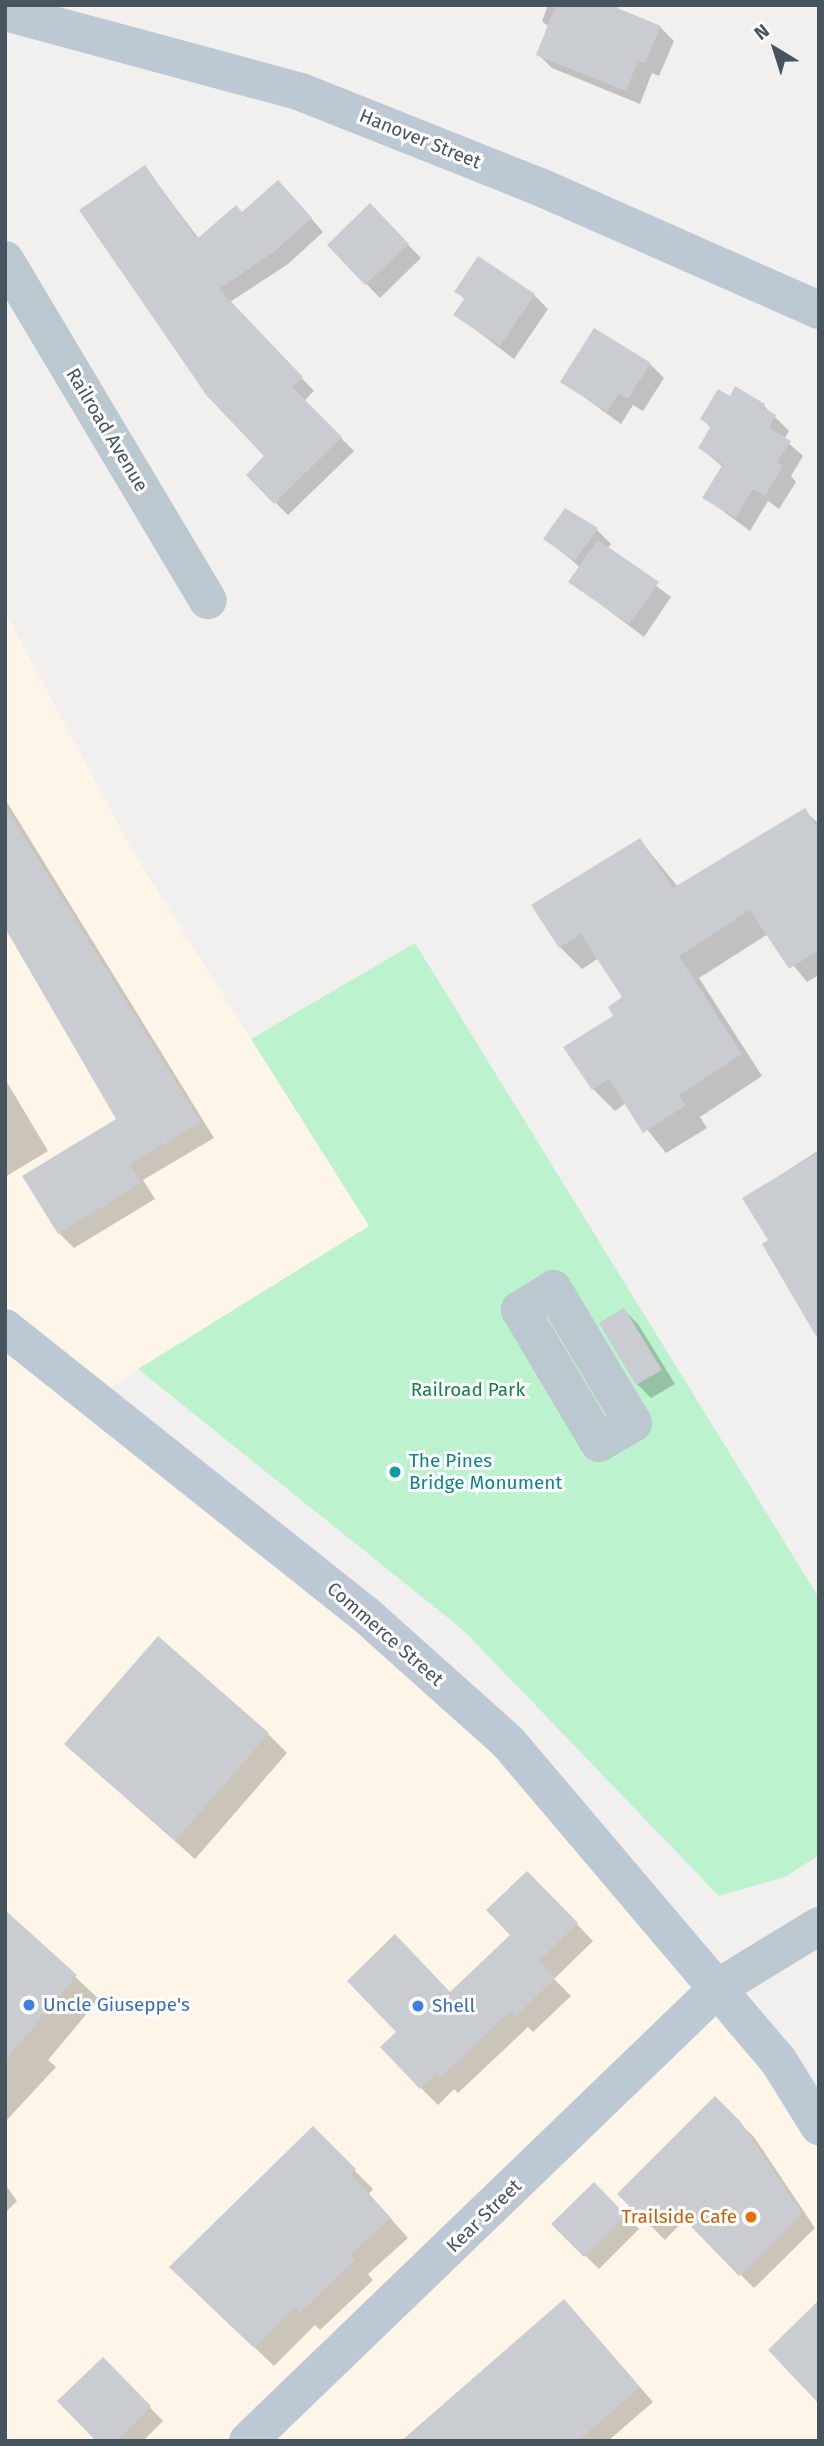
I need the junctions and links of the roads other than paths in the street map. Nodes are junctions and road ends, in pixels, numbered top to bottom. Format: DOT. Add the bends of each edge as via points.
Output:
graph roads {
  1 [pos="5,12"];
  2 [pos="5,260"];
  3 [pos="819,310"];
  4 [pos="208,600"];
  5 [pos="5,1328"];
  6 [pos="819,1926"];
  7 [pos="719,1987"];
  8 [pos="819,2126"];
  9 [pos="247,2441"];
  1 -- 3 [label="street, Hanover Street" via="301,92 553,192"];
  2 -- 4 [label="street, Railroad Avenue"];
  5 -- 7 [label="street, Commerce Street" via="366,1615 508,1742"];
  6 -- 7 [label="street"];
  7 -- 8 [label="street, Commerce Street" via="778,2060"];
  7 -- 9 [label="street, Kear Street"];
}
